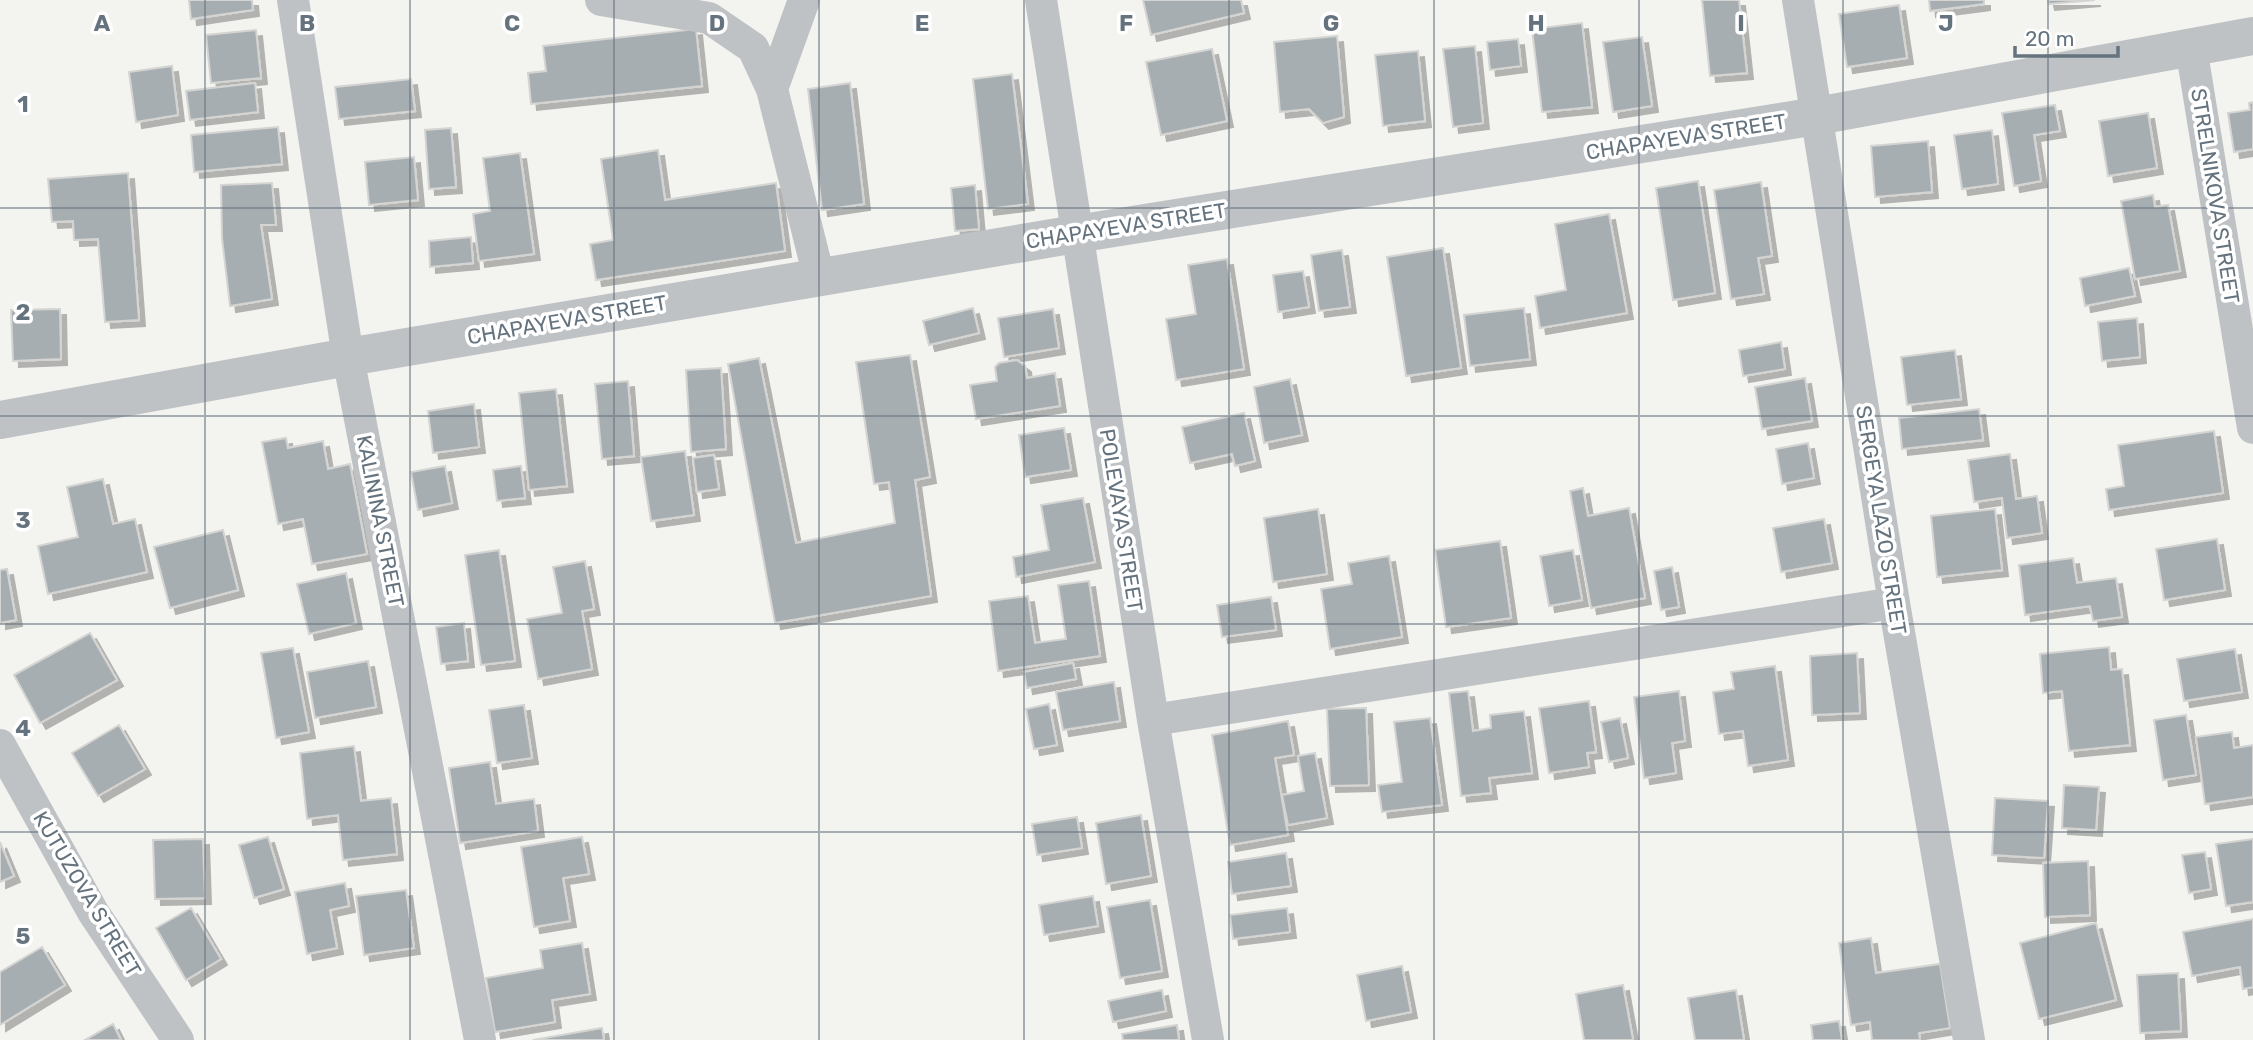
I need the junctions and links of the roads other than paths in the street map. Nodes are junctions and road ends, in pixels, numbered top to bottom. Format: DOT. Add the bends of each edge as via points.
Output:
graph roads {
  1 [pos="293,0"];
  2 [pos="601,0"];
  3 [pos="804,0"];
  4 [pos="1041,0"];
  5 [pos="1798,0"];
  6 [pos="2253,36"];
  7 [pos="2191,47"];
  8 [pos="772,89"];
  9 [pos="1817,116"];
  10 [pos="1076,234"];
  11 [pos="819,277"];
  12 [pos="348,357"];
  13 [pos="0,420"];
  14 [pos="2253,428"];
  15 [pos="1894,603"];
  16 [pos="1153,720"];
  17 [pos="0,745"];
  18 [pos="178,1040"];
  19 [pos="480,1040"];
  20 [pos="1208,1040"];
  21 [pos="1969,1040"];
  1 -- 12 [label="street, KALININA STREET"];
  2 -- 8 [label="street" via="709,18 753,48"];
  3 -- 8 [label="street"];
  4 -- 10 [label="street, POLEVAYA STREET"];
  5 -- 9 [label="street, SERGEYA LAZO STREET"];
  6 -- 7 [label="street, CHAPAYEVA STREET"];
  7 -- 9 [label="street, CHAPAYEVA STREET"];
  7 -- 14 [label="street, STRELNIKOVA STREET"];
  8 -- 11 [label="street"];
  9 -- 10 [label="street, CHAPAYEVA STREET"];
  9 -- 15 [label="street, SERGEYA LAZO STREET"];
  10 -- 11 [label="street, CHAPAYEVA STREET"];
  10 -- 16 [label="street, POLEVAYA STREET"];
  11 -- 12 [label="street, CHAPAYEVA STREET"];
  12 -- 13 [label="street, CHAPAYEVA STREET"];
  12 -- 19 [label="street, KALININA STREET"];
  15 -- 16 [label="street"];
  15 -- 21 [label="street, SERGEYA LAZO STREET"];
  16 -- 20 [label="street, POLEVAYA STREET"];
  17 -- 18 [label="street, KUTUZOVA STREET" via="93,912"];
}
